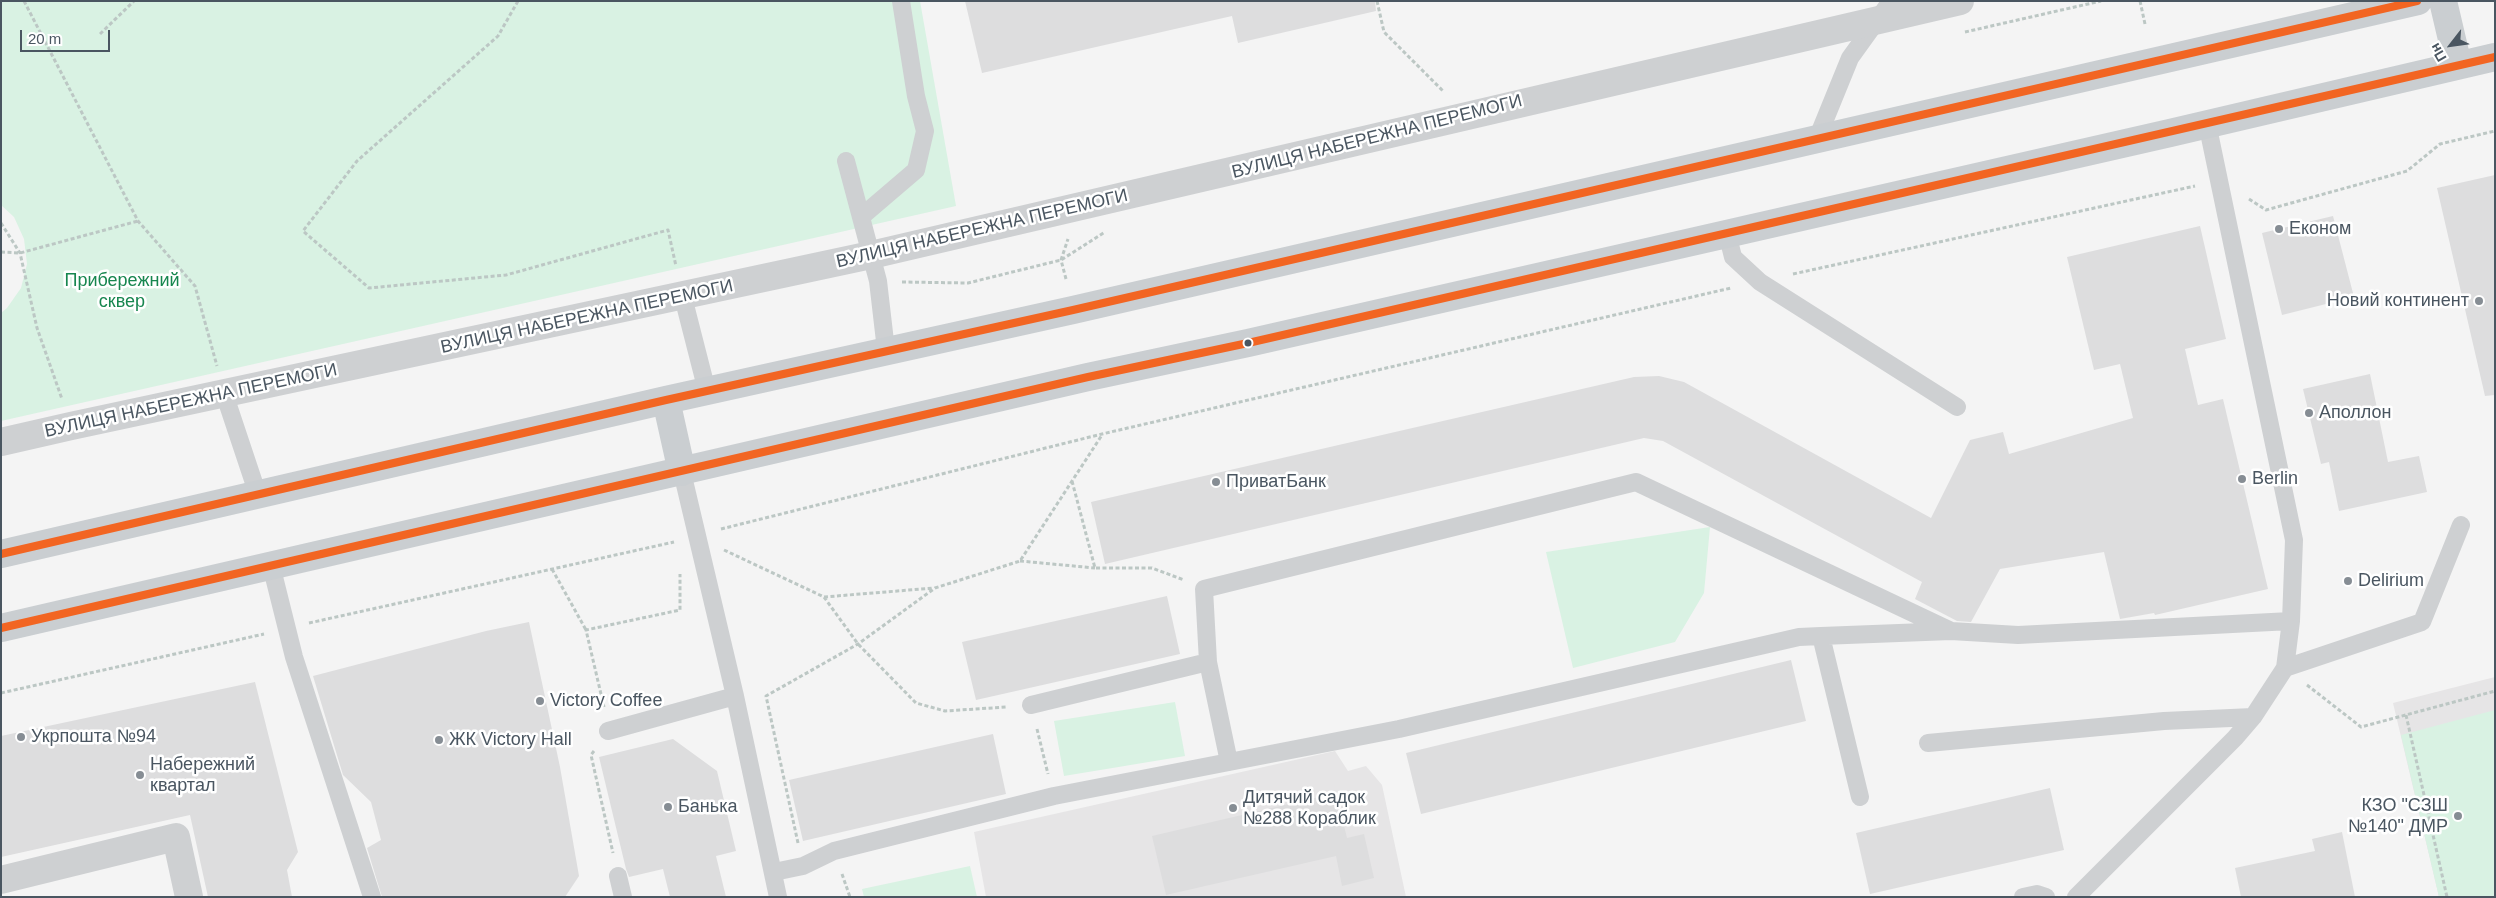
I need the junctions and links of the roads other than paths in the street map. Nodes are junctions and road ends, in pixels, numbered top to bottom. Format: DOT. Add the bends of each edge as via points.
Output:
graph roads {
  1 [pos="900,1"];
  2 [pos="1960,1"];
  3 [pos="2418,1"];
  4 [pos="2443,1"];
  5 [pos="1883,10"];
  6 [pos="2495,57"];
  7 [pos="2458,65"];
  8 [pos="2207,123"];
  9 [pos="1818,139"];
  10 [pos="846,161"];
  11 [pos="861,217"];
  12 [pos="1727,233"];
  13 [pos="871,255"];
  14 [pos="683,296"];
  15 [pos="886,350"];
  16 [pos="707,390"];
  17 [pos="224,394"];
  18 [pos="666,400"];
  19 [pos="1957,407"];
  20 [pos="1,442"];
  21 [pos="682,472"];
  22 [pos="258,495"];
  23 [pos="2461,525"];
  24 [pos="1,554"];
  25 [pos="271,566"];
  26 [pos="2291,621"];
  27 [pos="1,628"];
  28 [pos="1951,631"];
  29 [pos="1821,636"];
  30 [pos="1208,662"];
  31 [pos="2284,668"];
  32 [pos="735,696"];
  33 [pos="1032,705"];
  34 [pos="2253,717"];
  35 [pos="608,731"];
  36 [pos="1928,743"];
  37 [pos="1229,762"];
  38 [pos="1860,797"];
  39 [pos="774,872"];
  40 [pos="618,876"];
  41 [pos="1,880"];
  42 [pos="189,897"];
  43 [pos="372,897"];
  44 [pos="623,897"];
  45 [pos="778,897"];
  46 [pos="2023,897"];
  47 [pos="2046,897"];
  48 [pos="2076,897"];
  1 -- 11 [label="lane" via="925,132 916,170"];
  2 -- 5 [label="street, ВУЛИЦЯ НАБЕРЕЖНА ПЕРЕМОГИ"];
  3 -- 9 [label="main road"];
  4 -- 7 [label="main road"];
  5 -- 9 [label="lane" via="1850,58"];
  5 -- 13 [label="street, ВУЛИЦЯ НАБЕРЕЖНА ПЕРЕМОГИ" via="1468,116"];
  6 -- 7 [label="main road"];
  7 -- 8 [label="main road"];
  8 -- 12 [label="main road"];
  8 -- 26 [label="lane" via="2294,540"];
  9 -- 15 [label="main road"];
  10 -- 11 [label="lane"];
  11 -- 13 [label="lane"];
  12 -- 19 [label="lane" via="1733,257 1760,282"];
  12 -- 21 [label="main road"];
  13 -- 14 [label="street, ВУЛИЦЯ НАБЕРЕЖНА ПЕРЕМОГИ"];
  13 -- 15 [label="lane" via="878,281"];
  14 -- 16 [label="lane"];
  14 -- 17 [label="street, ВУЛИЦЯ НАБЕРЕЖНА ПЕРЕМОГИ"];
  15 -- 16 [label="main road"];
  16 -- 18 [label="main road"];
  17 -- 20 [label="street, ВУЛИЦЯ НАБЕРЕЖНА ПЕРЕМОГИ"];
  17 -- 22 [label="lane"];
  18 -- 21 [label="main road"];
  18 -- 22 [label="main road"];
  21 -- 25 [label="main road"];
  21 -- 32 [label="lane"];
  22 -- 24 [label="main road"];
  23 -- 31 [label="lane" via="2422,622"];
  25 -- 27 [label="main road"];
  25 -- 43 [label="lane" via="285,628"];
  26 -- 28 [label="lane" via="2018,636"];
  26 -- 31 [label="lane"];
  28 -- 29 [label="lane"];
  28 -- 30 [label="lane" via="1636,482 1204,589"];
  29 -- 37 [label="lane" via="1799,638 1399,729"];
  29 -- 38 [label="lane"];
  30 -- 33 [label="lane"];
  30 -- 37 [label="lane"];
  31 -- 34 [label="lane"];
  32 -- 35 [label="lane"];
  32 -- 39 [label="lane"];
  34 -- 36 [label="lane" via="2164,721"];
  34 -- 48 [label="lane"];
  37 -- 39 [label="lane" via="1054,796 834,851 803,866"];
  39 -- 45 [label="lane"];
  40 -- 44 [label="lane"];
  41 -- 42 [label="street" via="176,837"];
  46 -- 47 [label="lane" via="2036,894"];
}
